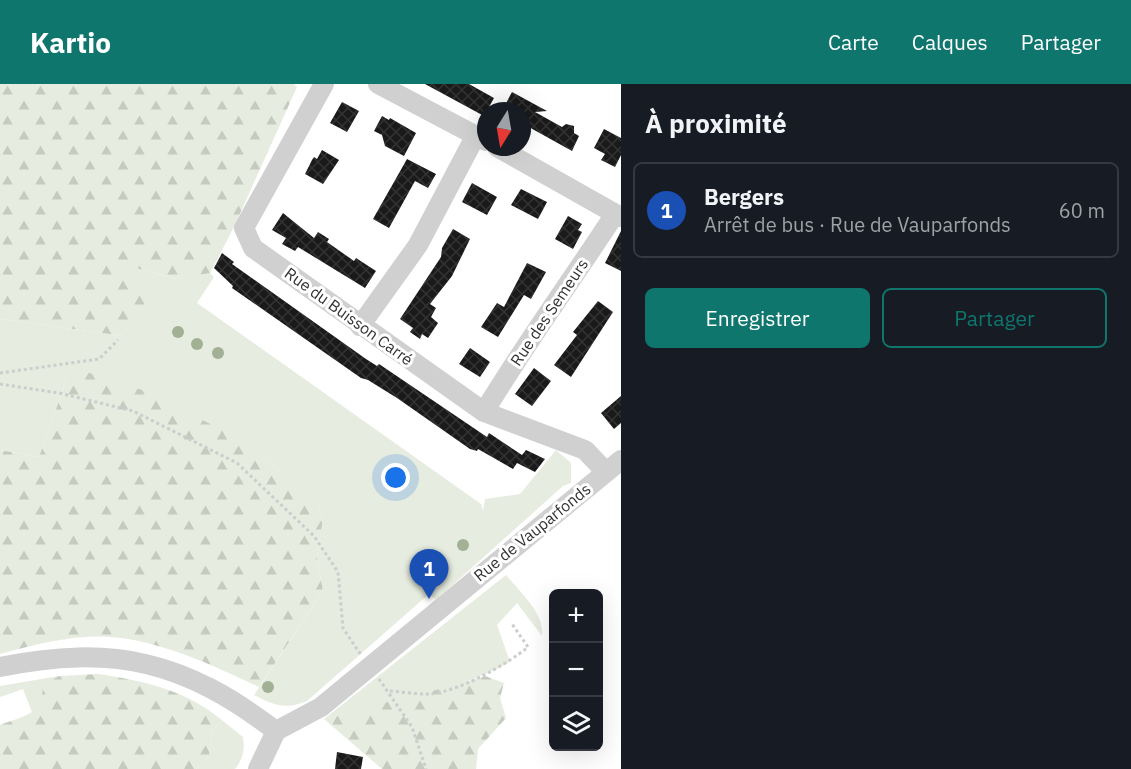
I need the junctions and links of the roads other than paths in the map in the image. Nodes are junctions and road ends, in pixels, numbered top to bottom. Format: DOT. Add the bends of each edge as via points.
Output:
graph roads {
  1 [pos="324,84"];
  2 [pos="378,84"];
  3 [pos="477,136"];
  4 [pos="477,145"];
  5 [pos="513,156"];
  6 [pos="618,215"];
  7 [pos="360,326"];
  8 [pos="484,412"];
  9 [pos="613,466"];
  10 [pos="0,667"];
  11 [pos="276,731"];
  12 [pos="258,769"];
  1 -- 7 [label="street, Rue du Buisson Carré" via="244,228 253,248"];
  2 -- 3 [label="street"];
  4 -- 7 [label="street" via="418,245"];
  5 -- 6 [label="street"];
  6 -- 8 [label="street, Rue des Semeurs" via="516,359"];
  7 -- 8 [label="street, Rue du Buisson Carré"];
  8 -- 9 [label="street, Rue du Buisson Carré" via="585,450"];
  9 -- 11 [label="street, Rue de Vauparfonds" via="321,707"];
  10 -- 11 [label="street" via="42,659 99,656 149,664 188,676 246,708"];
  11 -- 12 [label="street"];
}
